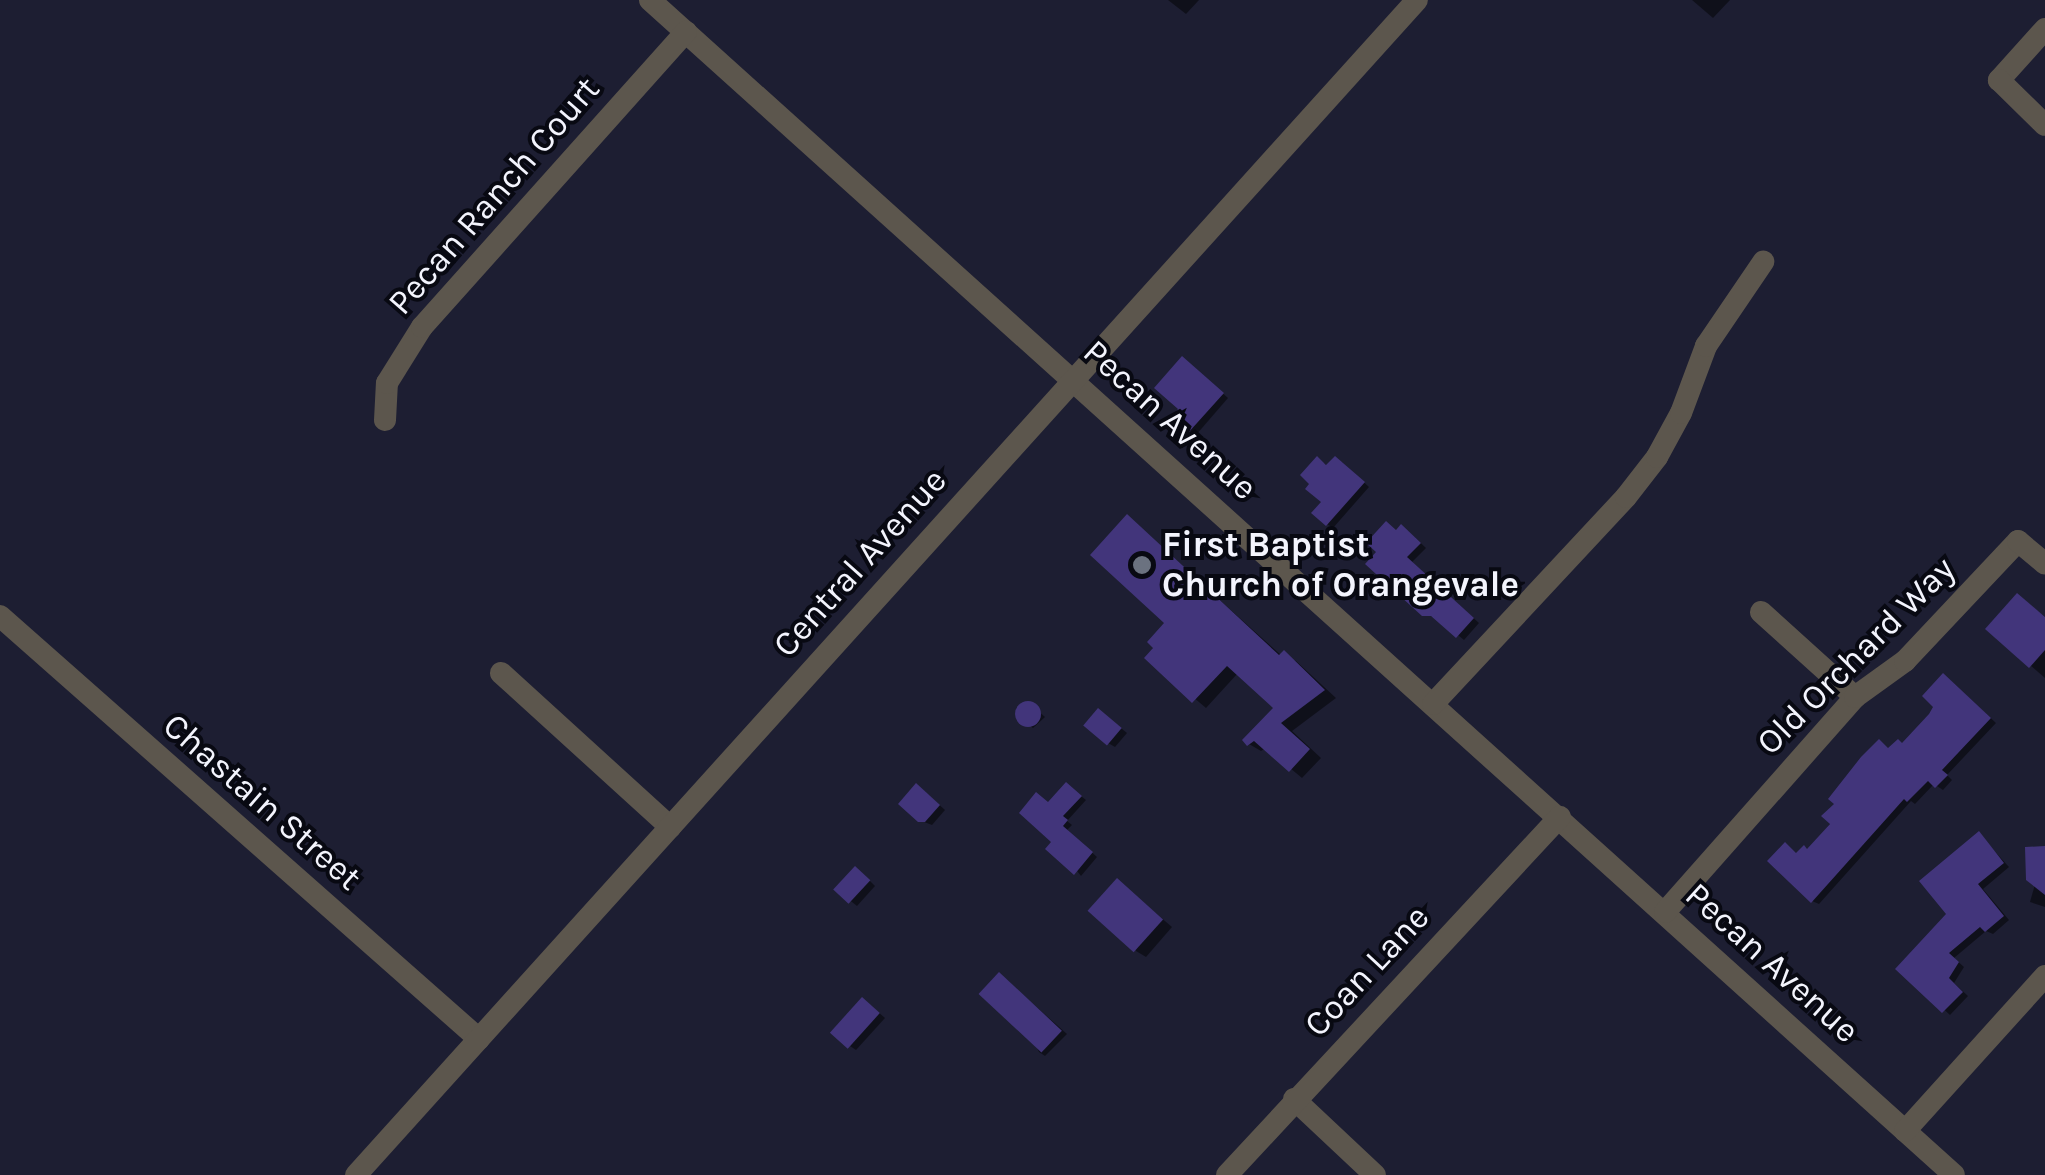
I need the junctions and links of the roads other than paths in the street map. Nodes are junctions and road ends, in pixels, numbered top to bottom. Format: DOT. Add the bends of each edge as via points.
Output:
graph roads {
  1 [pos="650,0"];
  2 [pos="1417,0"];
  3 [pos="2045,29"];
  4 [pos="686,32"];
  5 [pos="2045,124"];
  6 [pos="1763,262"];
  7 [pos="1074,380"];
  8 [pos="385,420"];
  9 [pos="2045,564"];
  10 [pos="1761,612"];
  11 [pos="0,616"];
  12 [pos="501,673"];
  13 [pos="1854,697"];
  14 [pos="1433,704"];
  15 [pos="1560,817"];
  16 [pos="670,827"];
  17 [pos="1665,912"];
  18 [pos="2045,976"];
  19 [pos="478,1039"];
  20 [pos="1294,1098"];
  21 [pos="1905,1131"];
  22 [pos="1940,1171"];
  23 [pos="356,1175"];
  24 [pos="1227,1175"];
  25 [pos="1375,1175"];
  1 -- 4 [label="street, Pecan Avenue"];
  2 -- 7 [label="street, Central Avenue"];
  3 -- 5 [label="street" via="2000,80"];
  4 -- 7 [label="street, Pecan Avenue"];
  4 -- 8 [label="street, Pecan Ranch Court" via="422,326 387,383"];
  6 -- 14 [label="street" via="1706,346 1657,456"];
  7 -- 14 [label="street, Pecan Avenue"];
  7 -- 16 [label="street, Central Avenue"];
  9 -- 13 [label="street, Old Orchard Way" via="2018,541 1905,660"];
  10 -- 13 [label="street"];
  11 -- 19 [label="street, Chastain Street"];
  12 -- 16 [label="street"];
  13 -- 17 [label="street, Old Orchard Way"];
  14 -- 15 [label="street, Pecan Avenue"];
  15 -- 17 [label="street, Pecan Avenue"];
  15 -- 20 [label="street, Coan Lane"];
  16 -- 19 [label="street, Central Avenue"];
  17 -- 21 [label="street, Pecan Avenue"];
  18 -- 21 [label="street"];
  19 -- 23 [label="street, Central Avenue"];
  20 -- 24 [label="street, Coan Lane"];
  20 -- 25 [label="street"];
  21 -- 22 [label="street, Pecan Avenue"];
}
